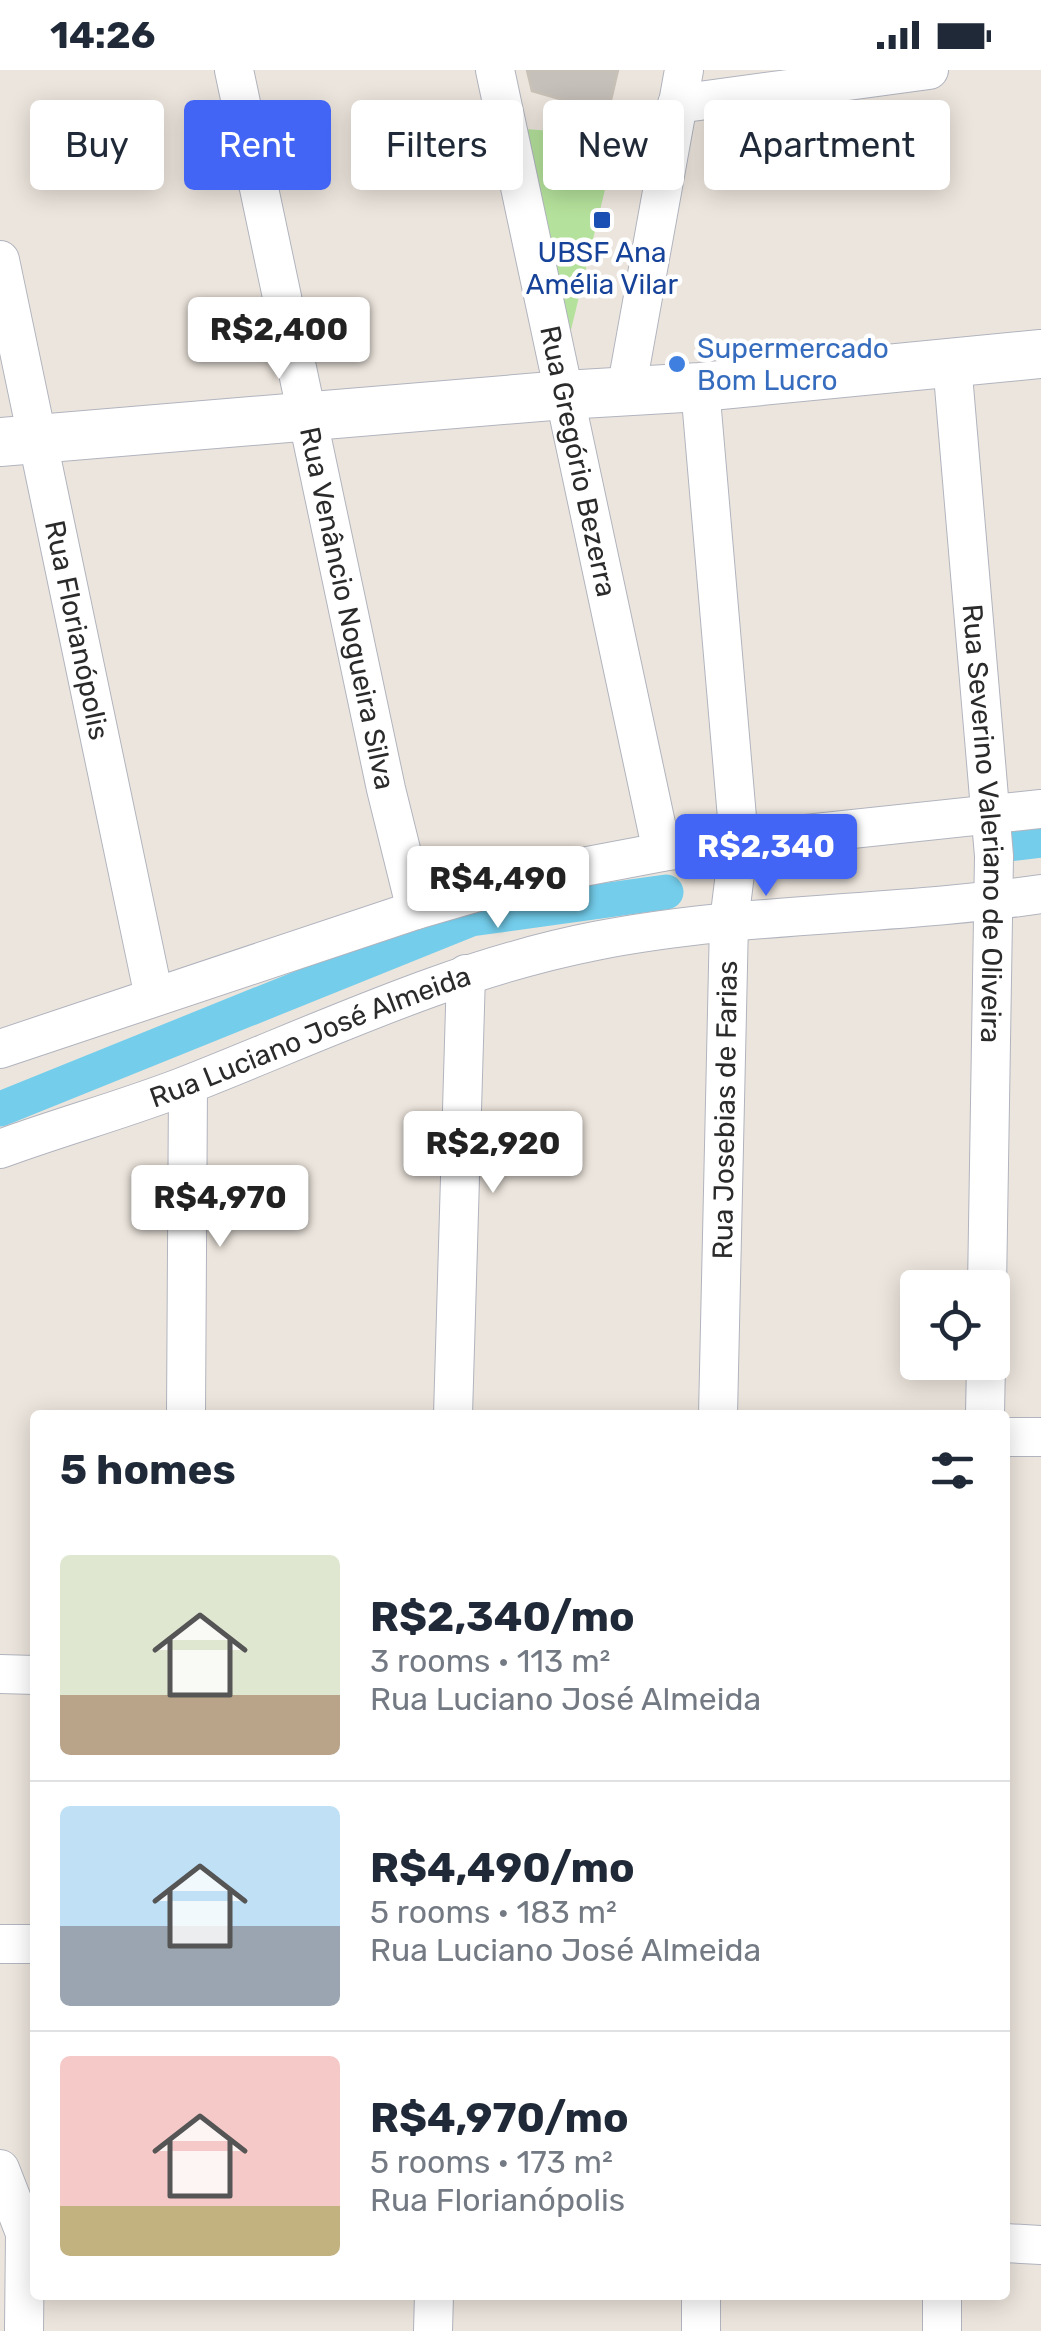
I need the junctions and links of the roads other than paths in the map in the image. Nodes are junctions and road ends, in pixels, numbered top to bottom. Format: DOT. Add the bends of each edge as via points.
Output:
graph roads {
  1 [pos="234,70"];
  2 [pos="495,70"];
  3 [pos="930,70"];
  4 [pos="680,87"];
  5 [pos="0,260"];
  6 [pos="1041,354"];
  7 [pos="952,363"];
  8 [pos="700,388"];
  9 [pos="626,392"];
  10 [pos="564,395"];
  11 [pos="309,418"];
  12 [pos="18,441"];
  13 [pos="1041,809"];
  14 [pos="992,814"];
  15 [pos="739,841"];
  16 [pos="662,852"];
  17 [pos="1041,894"];
  18 [pos="993,901"];
  19 [pos="416,910"];
  20 [pos="729,922"];
  21 [pos="466,974"];
  22 [pos="154,997"];
  23 [pos="0,1049"];
  24 [pos="188,1084"];
  25 [pos="3,1150"];
  26 [pos="987,1270"];
  27 [pos="986,1380"];
  28 [pos="186,1410"];
  29 [pos="454,1410"];
  30 [pos="718,1410"];
  31 [pos="985,1410"];
  32 [pos="1010,1437"];
  33 [pos="1041,1437"];
  34 [pos="0,1674"];
  35 [pos="30,1675"];
  36 [pos="0,1944"];
  37 [pos="30,1944"];
  38 [pos="0,2169"];
  39 [pos="30,2232"];
  40 [pos="1010,2243"];
  41 [pos="1041,2245"];
  42 [pos="434,2300"];
  43 [pos="701,2300"];
  44 [pos="942,2300"];
  45 [pos="24,2331"];
  46 [pos="433,2331"];
  47 [pos="701,2331"];
  48 [pos="942,2331"];
  1 -- 11 [label="street, Rua Venâncio Nogueira Silva"];
  2 -- 10 [label="street, Rua Gregório Bezerra"];
  3 -- 4 [label="street"];
  4 -- 9 [label="street"];
  5 -- 12 [label="street, Rua Florianópolis"];
  6 -- 7 [label="street"];
  7 -- 8 [label="street"];
  7 -- 14 [label="street, Rua Severino Valeriano de Oliveira"];
  8 -- 9 [label="street"];
  8 -- 15 [label="street, Rua Josebias de Farias"];
  9 -- 10 [label="street"];
  10 -- 11 [label="street"];
  10 -- 16 [label="street, Rua Gregório Bezerra"];
  11 -- 12 [label="street"];
  11 -- 19 [label="street, Rua Venâncio Nogueira Silva"];
  12 -- 22 [label="street, Rua Florianópolis"];
  13 -- 14 [label="street"];
  14 -- 15 [label="street"];
  14 -- 18 [label="street, Rua Severino Valeriano de Oliveira"];
  15 -- 16 [label="street"];
  15 -- 20 [label="street, Rua Josebias de Farias"];
  16 -- 19 [label="street" via="530,877"];
  17 -- 18 [label="street, Rua Luciano José Almeida"];
  18 -- 20 [label="street, Rua Luciano José Almeida"];
  18 -- 26 [label="street, Rua Severino Valeriano de Oliveira"];
  19 -- 22 [label="street"];
  20 -- 21 [label="street, Rua Luciano José Almeida" via="594,941"];
  20 -- 30 [label="street, Rua Josebias de Farias"];
  21 -- 24 [label="street, Rua Luciano José Almeida"];
  21 -- 29 [label="street"];
  22 -- 23 [label="street"];
  24 -- 25 [label="street, Rua Luciano José Almeida"];
  24 -- 28 [label="street"];
  27 -- 31 [label="street"];
  32 -- 33 [label="street"];
  34 -- 35 [label="street"];
  36 -- 37 [label="street"];
  38 -- 39 [label="street"];
  39 -- 45 [label="street"];
  40 -- 41 [label="street"];
  42 -- 46 [label="street"];
  43 -- 47 [label="street"];
  44 -- 48 [label="street"];
}
